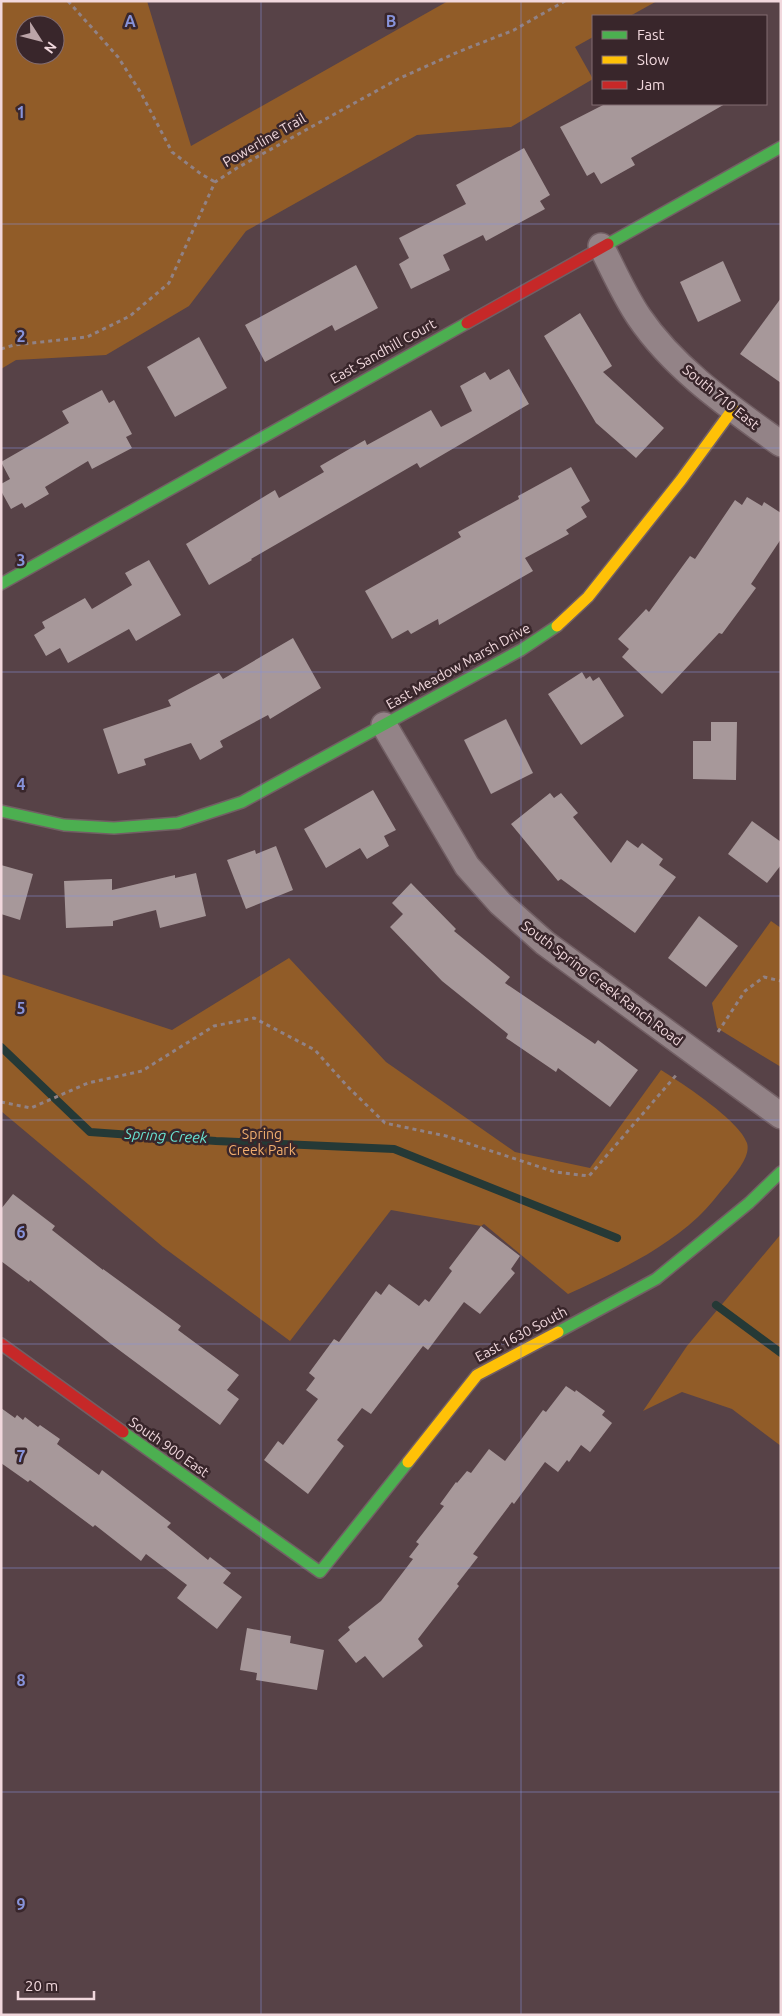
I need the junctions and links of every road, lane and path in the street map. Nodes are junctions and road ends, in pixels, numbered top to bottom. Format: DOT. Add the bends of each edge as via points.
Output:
graph roads {
  1 [pos="68,1"];
  2 [pos="565,1"];
  3 [pos="781,147"];
  4 [pos="215,182"];
  5 [pos="601,246"];
  6 [pos="1,349"];
  7 [pos="734,409"];
  8 [pos="781,444"];
  9 [pos="1,584"];
  10 [pos="384,725"];
  11 [pos="1,811"];
  12 [pos="781,981"];
  13 [pos="718,1032"];
  14 [pos="679,1071"];
  15 [pos="1,1102"];
  16 [pos="781,1116"];
  17 [pos="781,1172"];
  18 [pos="1,1344"];
  19 [pos="320,1572"];
  1 -- 4 [label="path" via="118,57 172,152"];
  2 -- 4 [label="path, Powerline Trail" via="514,30 398,79"];
  3 -- 5 [label="street, East Sandhill Court"];
  4 -- 6 [label="path, Powerline Trail" via="169,283 130,316 87,337"];
  5 -- 7 [label="street, South 710 East" via="638,317 700,384"];
  5 -- 9 [label="street, East Sandhill Court"];
  7 -- 8 [label="street, South 710 East"];
  7 -- 10 [label="street, East Meadow Marsh Drive" via="588,597 551,631"];
  10 -- 11 [label="street, East Meadow Marsh Drive" via="242,802 178,823 114,828 64,825"];
  10 -- 16 [label="street, South Spring Creek Ranch Road" via="467,866 500,903 545,943"];
  12 -- 13 [label="path" via="764,977 745,991"];
  14 -- 15 [label="path" via="589,1176 555,1172 446,1136 385,1123 316,1050 254,1018 214,1026 142,1071 88,1083 31,1108"];
  17 -- 19 [label="street, East 1630 South" via="749,1203 656,1278 477,1375"];
  18 -- 19 [label="street, South 900 East"];
}
